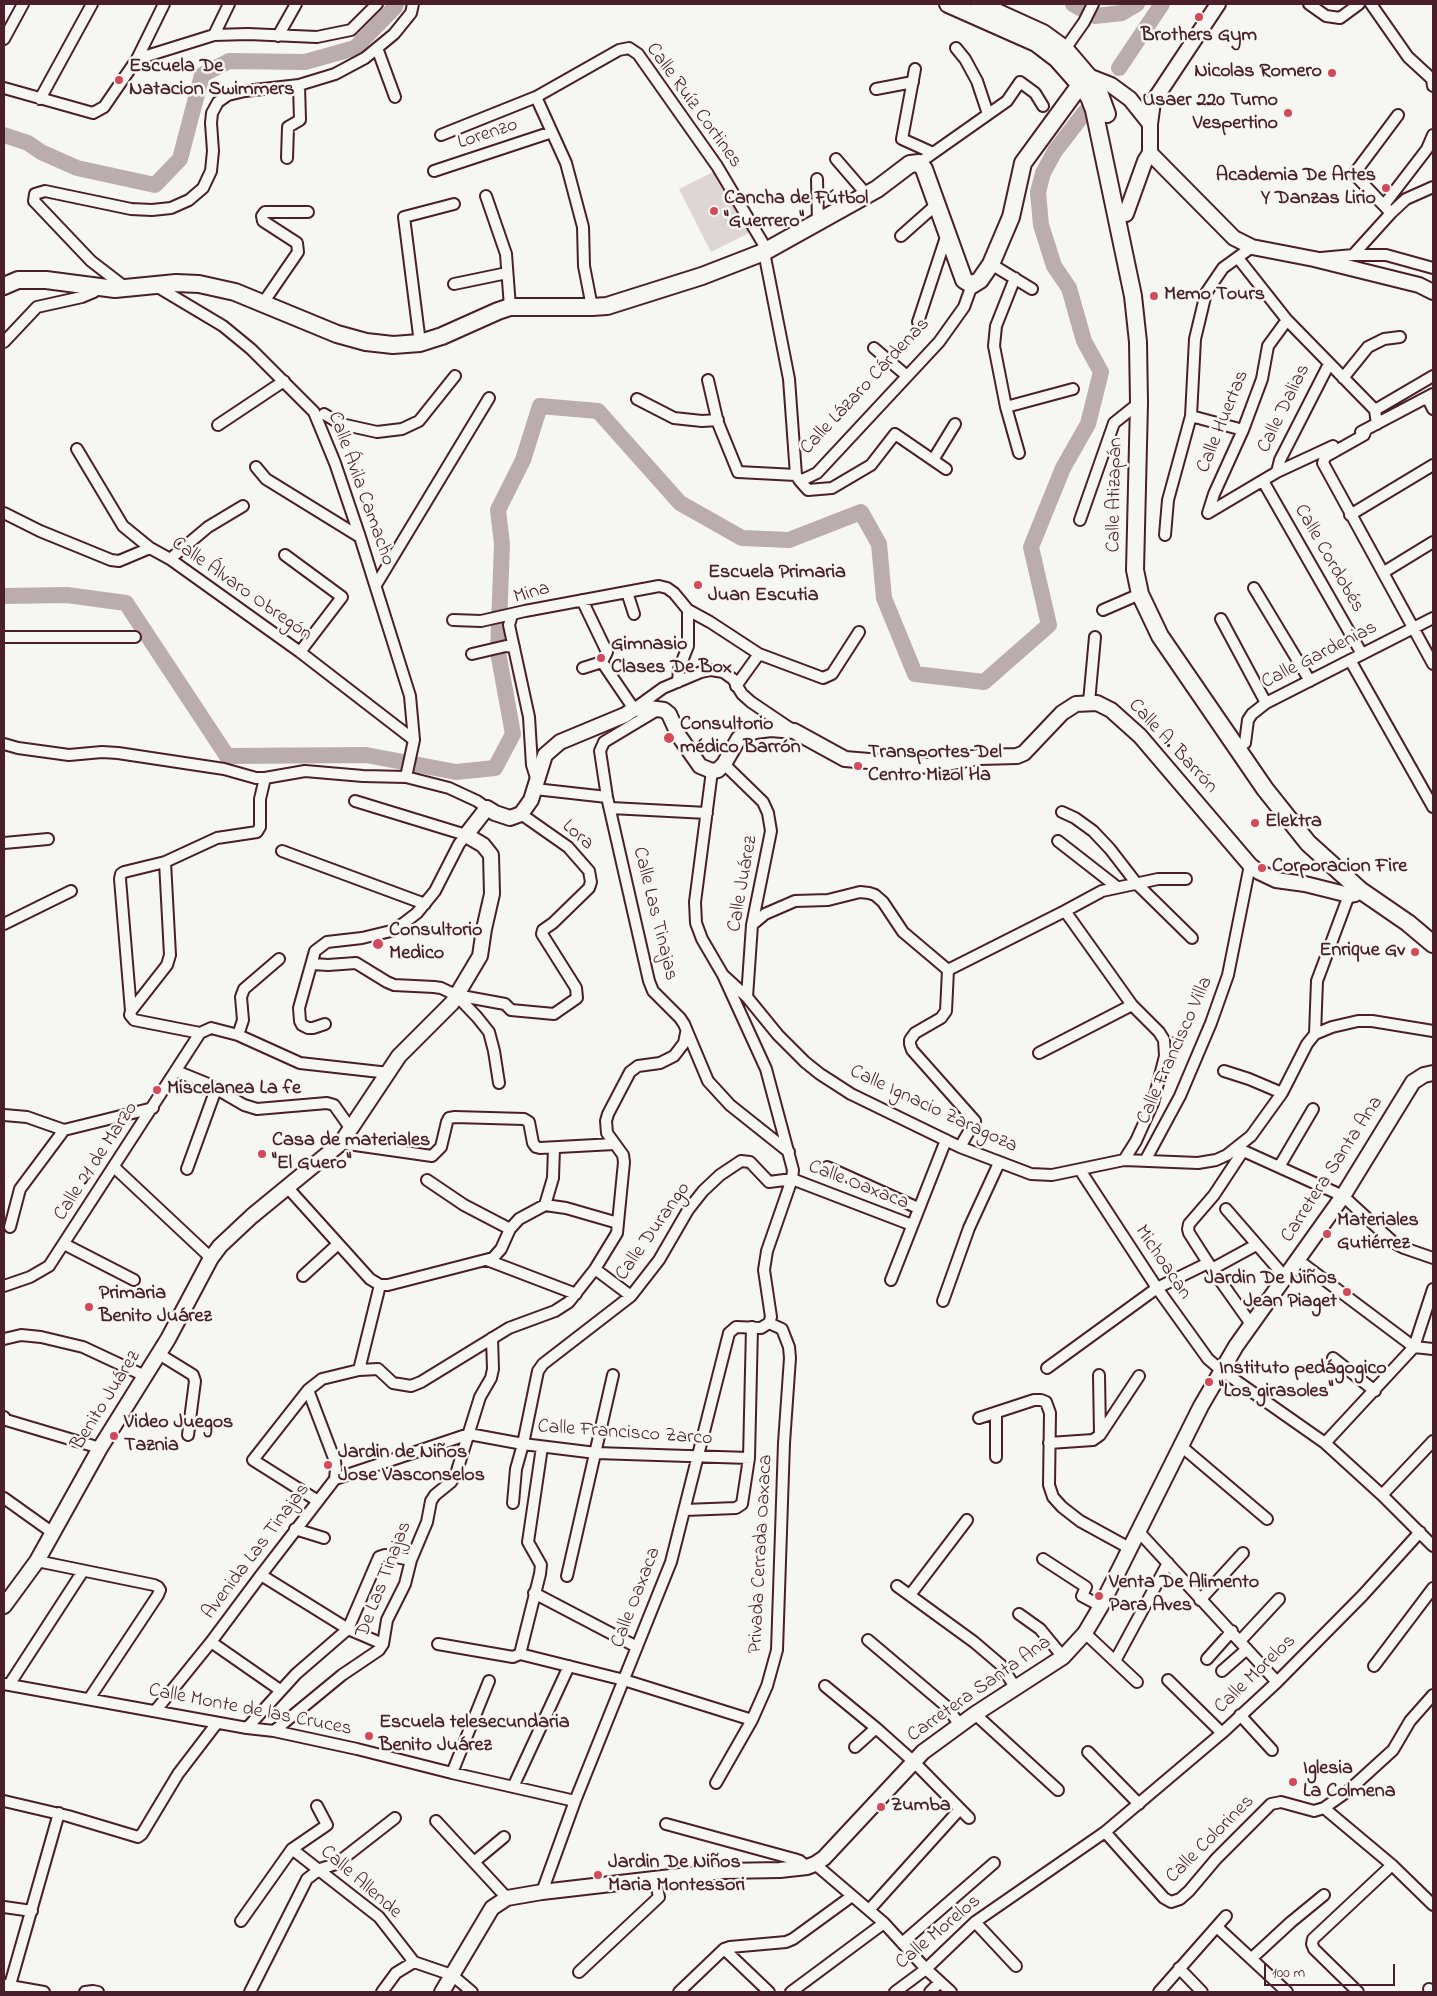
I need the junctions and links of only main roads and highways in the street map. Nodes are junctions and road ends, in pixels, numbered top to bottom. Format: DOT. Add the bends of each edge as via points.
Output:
graph roads {
  1 [pos="948,4"];
  2 [pos="979,4"];
  3 [pos="1084,80"];
  4 [pos="1121,216"];
  5 [pos="4,286"];
  6 [pos="1241,745"];
  7 [pos="1433,931"];
  8 [pos="1433,944"];
  1 -- 3 [label="main road" via="1036,43"];
  2 -- 3 [label="main road" via="1043,33 1065,49"];
  3 -- 4 [label="main road"];
  3 -- 5 [label="main road, Calle Lázaro Cárdenas" via="1023,163 1011,218 992,264 972,285 964,280 924,169 918,163 910,164 877,189 766,251 702,276 607,306 510,307 420,342 393,345 366,342 337,334 236,292 199,284 154,284 115,289 46,280 18,280"];
  4 -- 6 [label="main road, Calle Atizapán" via="1142,296 1148,343 1150,405 1146,570 1149,590 1168,629"];
  4 -- 6 [label="main road, Calle Atizapán" via="1138,342 1135,570 1140,594 1160,636"];
  6 -- 7 [label="main road" via="1316,839 1367,884"];
  6 -- 8 [label="main road" via="1264,788 1308,843 1354,892 1408,924"];
}
